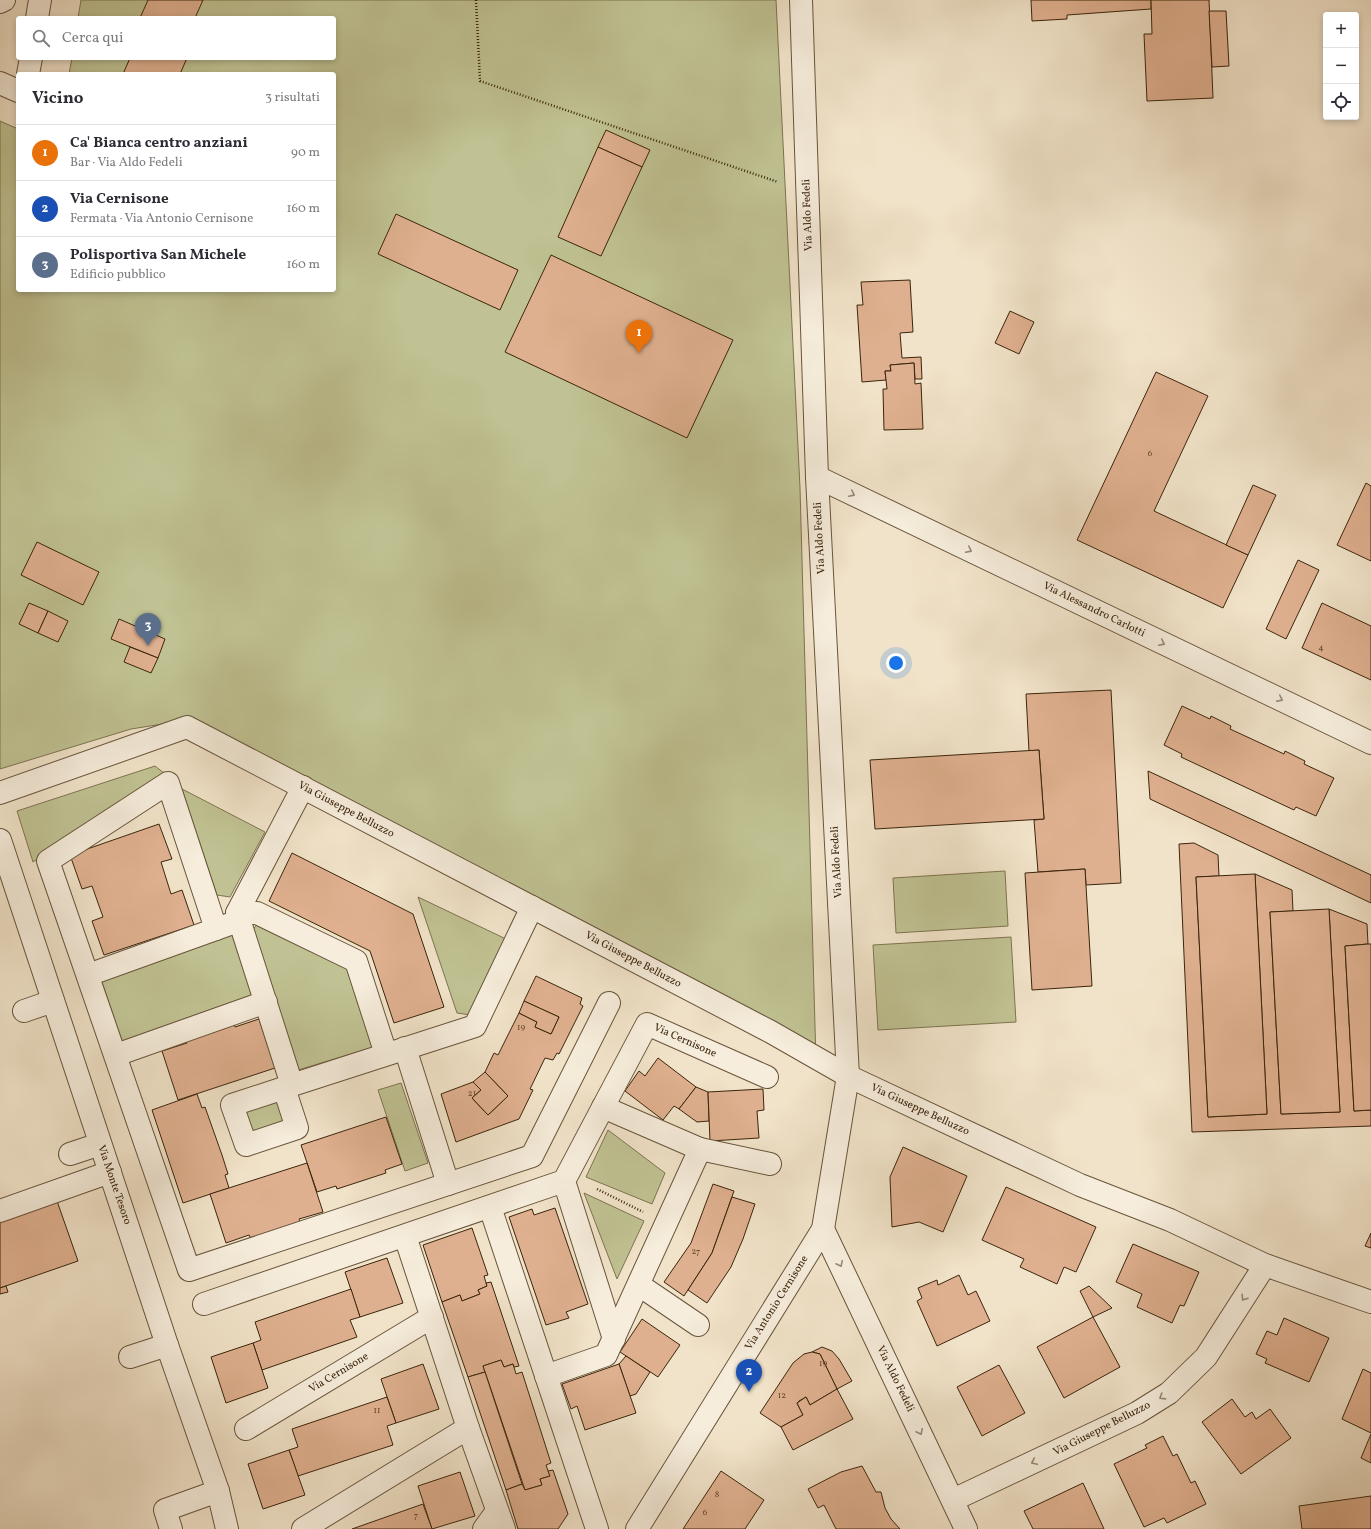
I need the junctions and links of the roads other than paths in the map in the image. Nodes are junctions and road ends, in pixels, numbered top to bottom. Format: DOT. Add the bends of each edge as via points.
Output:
graph roads {
  1 [pos="4,0"];
  2 [pos="40,0"];
  3 [pos="802,0"];
  4 [pos="0,2"];
  5 [pos="37,16"];
  6 [pos="31,60"];
  7 [pos="28,72"];
  8 [pos="0,83"];
  9 [pos="16,90"];
  10 [pos="817,477"];
  11 [pos="1371,743"];
  12 [pos="302,787"];
  13 [pos="0,793"];
  14 [pos="0,840"];
  15 [pos="532,907"];
  16 [pos="238,917"];
  17 [pos="216,929"];
  18 [pos="88,975"];
  19 [pos="53,1001"];
  20 [pos="266,1002"];
  21 [pos="608,1003"];
  22 [pos="24,1011"];
  23 [pos="396,1051"];
  24 [pos="116,1055"];
  25 [pos="848,1076"];
  26 [pos="767,1077"];
  27 [pos="603,1108"];
  28 [pos="100,1144"];
  29 [pos="700,1149"];
  30 [pos="70,1154"];
  31 [pos="770,1164"];
  32 [pos="110,1172"];
  33 [pos="566,1178"];
  34 [pos="448,1184"];
  35 [pos="490,1207"];
  36 [pos="0,1211"];
  37 [pos="823,1229"];
  38 [pos="405,1236"];
  39 [pos="1265,1265"];
  40 [pos="638,1285"];
  41 [pos="1371,1302"];
  42 [pos="204,1304"];
  43 [pos="432,1316"];
  44 [pos="698,1325"];
  45 [pos="614,1339"];
  46 [pos="167,1345"];
  47 [pos="130,1357"];
  48 [pos="546,1376"];
  49 [pos="468,1428"];
  50 [pos="246,1429"];
  51 [pos="218,1491"];
  52 [pos="953,1500"];
  53 [pos="501,1520"];
  54 [pos="171,1529"];
  55 [pos="227,1529"];
  56 [pos="303,1529"];
  57 [pos="484,1529"];
  58 [pos="597,1529"];
  59 [pos="637,1529"];
  60 [pos="966,1529"];
  1 -- 4 [label="street"];
  2 -- 5 [label="street"];
  3 -- 10 [label="street, Via Aldo Fedeli"];
  6 -- 7 [label="street"];
  8 -- 9 [label="street"];
  10 -- 11 [label="street, Via Alessandro Carlotti, one-way"];
  10 -- 25 [label="street, Via Aldo Fedeli"];
  12 -- 13 [label="street, Via Giuseppe Belluzzo" via="187,727"];
  12 -- 15 [label="street, Via Giuseppe Belluzzo"];
  12 -- 16 [label="street"];
  14 -- 19 [label="street, Via Monte Tesoro"];
  15 -- 23 [label="street" via="474,1026"];
  15 -- 25 [label="street, Via Giuseppe Belluzzo" via="771,1032"];
  16 -- 17 [label="street"];
  16 -- 20 [label="street"];
  16 -- 23 [label="street" via="257,913 356,961"];
  17 -- 18 [label="street"];
  17 -- 18 [label="street" via="168,783 48,861"];
  18 -- 24 [label="street"];
  19 -- 22 [label="street"];
  19 -- 28 [label="street, Via Monte Tesoro"];
  20 -- 23 [label="street" via="288,1086"];
  20 -- 24 [label="street"];
  21 -- 34 [label="street" via="532,1156"];
  23 -- 34 [label="street"];
  24 -- 34 [label="street" via="189,1270"];
  25 -- 37 [label="street, Via Antonio Cernisone"];
  25 -- 39 [label="street, Via Giuseppe Belluzzo" via="1080,1185 1170,1220"];
  26 -- 27 [label="street, Via Cernisone" via="646,1024"];
  27 -- 29 [label="street"];
  27 -- 33 [label="street, Via Cernisone"];
  28 -- 30 [label="street"];
  28 -- 32 [label="street, Via Monte Tesoro"];
  29 -- 31 [label="street"];
  29 -- 40 [label="street"];
  32 -- 36 [label="street"];
  32 -- 46 [label="street, Via Monte Tesoro"];
  33 -- 35 [label="street"];
  33 -- 45 [label="street"];
  35 -- 38 [label="street"];
  35 -- 48 [label="street"];
  37 -- 52 [label="street, Via Aldo Fedeli, one-way"];
  37 -- 59 [label="street, Via Antonio Cernisone"];
  38 -- 42 [label="street"];
  38 -- 43 [label="street"];
  39 -- 41 [label="street, Via Giuseppe Belluzzo"];
  39 -- 52 [label="street, Via Giuseppe Belluzzo, one-way" via="1206,1357 1169,1393 1137,1413"];
  40 -- 44 [label="street"];
  40 -- 45 [label="street"];
  43 -- 49 [label="street"];
  43 -- 50 [label="street, Via Cernisone"];
  45 -- 48 [label="street" via="606,1355"];
  46 -- 47 [label="street"];
  46 -- 51 [label="street, Via Monte Tesoro"];
  48 -- 58 [label="street"];
  49 -- 53 [label="street"];
  49 -- 56 [label="street"];
  51 -- 54 [label="street" via="165,1510"];
  51 -- 55 [label="street, Via Monte Tesoro"];
  52 -- 60 [label="street, Via Aldo Fedeli"];
  53 -- 57 [label="street"];
}
